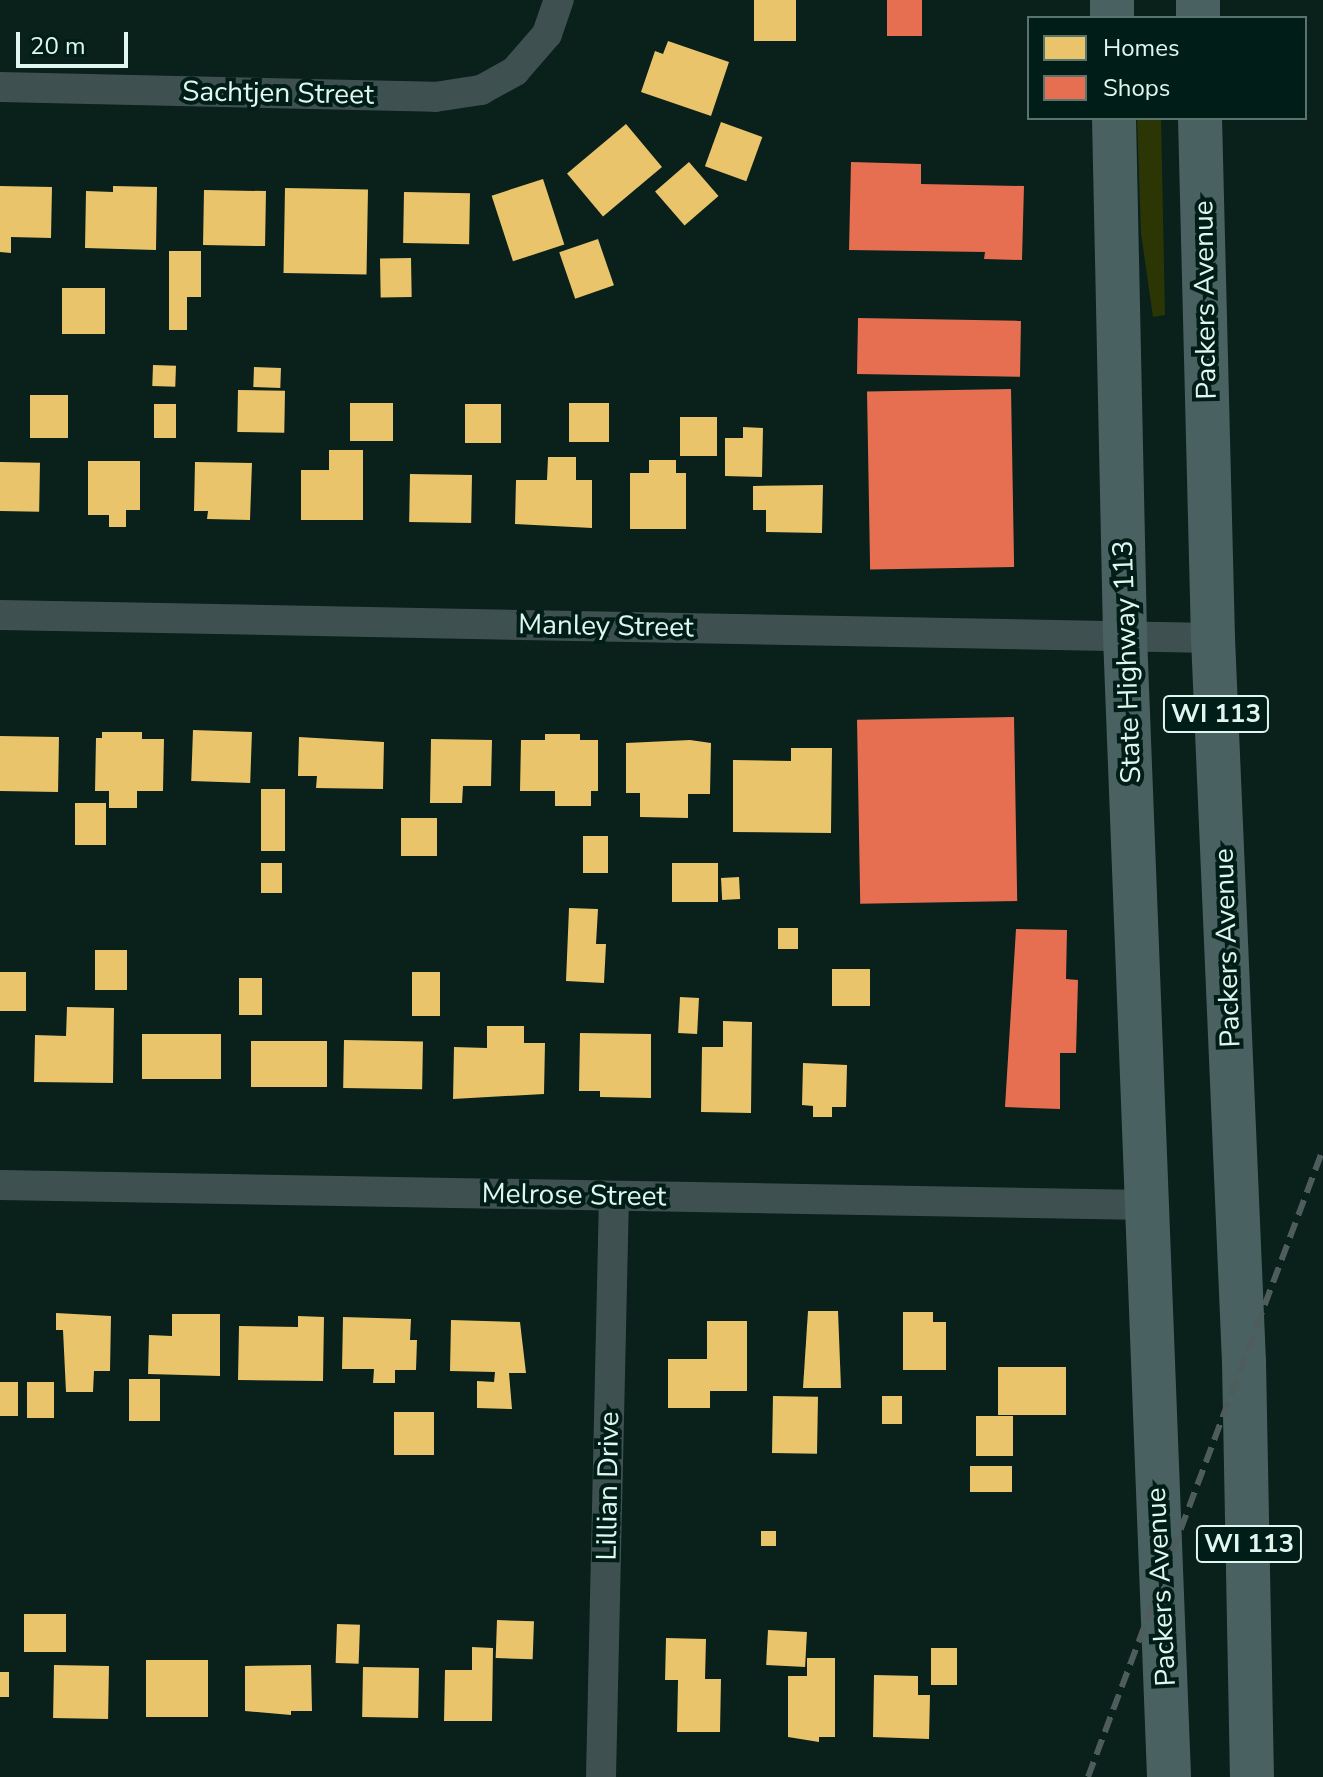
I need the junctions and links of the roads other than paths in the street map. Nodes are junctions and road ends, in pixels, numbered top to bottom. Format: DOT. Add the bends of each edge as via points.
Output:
graph roads {
  1 [pos="559,0"];
  2 [pos="0,87"];
  3 [pos="1114,120"];
  4 [pos="1200,120"];
  5 [pos="0,615"];
  6 [pos="1125,636"];
  7 [pos="1213,638"];
  8 [pos="0,1185"];
  9 [pos="614,1196"];
  10 [pos="1148,1205"];
  11 [pos="601,1777"];
  12 [pos="1169,1777"];
  13 [pos="1252,1777"];
  1 -- 2 [label="street, Sachtjen Street" via="538,44 515,71 481,90 435,97"];
  3 -- 6 [label="main road, State Highway 113 / WI 113"];
  4 -- 7 [label="main road, Packers Avenue / WI 113"];
  5 -- 6 [label="street, Manley Street"];
  6 -- 7 [label="street, Manley Street"];
  6 -- 10 [label="main road, State Highway 113 / WI 113"];
  7 -- 13 [label="main road, Packers Avenue / WI 113" via="1244,1362"];
  8 -- 9 [label="street, Melrose Street"];
  9 -- 10 [label="street, Melrose Street"];
  9 -- 11 [label="street, Lillian Drive"];
  10 -- 12 [label="main road, Packers Avenue / WI 113"];
}
